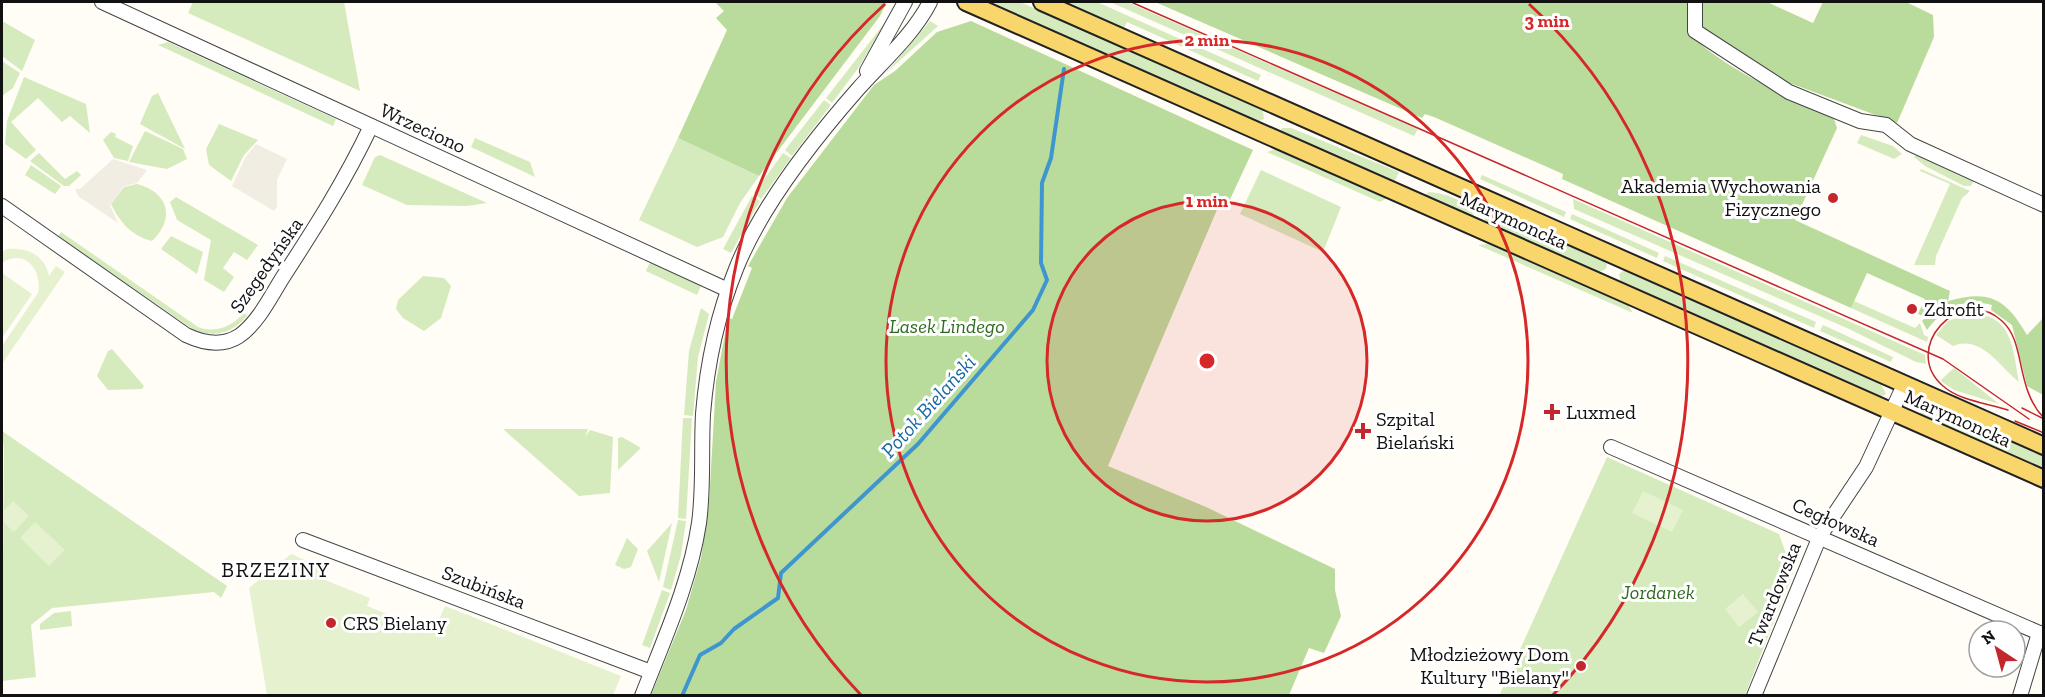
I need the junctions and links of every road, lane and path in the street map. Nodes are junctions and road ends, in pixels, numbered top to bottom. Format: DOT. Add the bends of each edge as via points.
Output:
graph roads {
  1 [pos="102,2"];
  2 [pos="905,2"];
  3 [pos="930,2"];
  4 [pos="966,2"];
  5 [pos="1042,2"];
  6 [pos="1695,2"];
  7 [pos="856,91"];
  8 [pos="371,126"];
  9 [pos="1456,185"];
  10 [pos="1472,193"];
  11 [pos="1410,197"];
  12 [pos="2043,205"];
  13 [pos="2,206"];
  14 [pos="1478,227"];
  15 [pos="1618,258"];
  16 [pos="1607,285"];
  17 [pos="728,290"];
  18 [pos="1904,384"];
  19 [pos="1891,411"];
  20 [pos="2043,446"];
  21 [pos="1611,447"];
  22 [pos="2043,479"];
  23 [pos="1820,536"];
  24 [pos="303,540"];
  25 [pos="2041,634"];
  26 [pos="651,672"];
  27 [pos="642,696"];
  28 [pos="1754,696"];
  29 [pos="2020,696"];
  1 -- 8 [label="street, Wrzeciono"];
  2 -- 7 [label="street"];
  3 -- 7 [label="street" via="918,23"];
  4 -- 11 [label="main road, Marymoncka"];
  5 -- 9 [label="main road, Marymoncka"];
  6 -- 12 [label="street" via="1695,31 1790,92 1860,121 1886,125 1910,144"];
  7 -- 17 [label="street" via="769,208"];
  8 -- 13 [label="street, Szegedyńska" via="340,189 272,294 239,335 219,343 186,335"];
  8 -- 17 [label="street, Wrzeciono"];
  9 -- 10 [label="main road, Marymoncka"];
  9 -- 11 [label="main road" via="1428,186"];
  10 -- 14 [label="main road"];
  10 -- 15 [label="main road, Marymoncka"];
  11 -- 14 [label="main road, Marymoncka"];
  14 -- 16 [label="main road, Marymoncka"];
  15 -- 16 [label="main road"];
  15 -- 18 [label="main road, Marymoncka"];
  16 -- 19 [label="main road, Marymoncka"];
  17 -- 26 [label="street" via="710,356 703,415 700,514 693,554"];
  18 -- 19 [label="street, Twardowska"];
  18 -- 20 [label="main road, Marymoncka"];
  19 -- 22 [label="main road, Marymoncka"];
  19 -- 23 [label="street, Twardowska" via="1866,467"];
  21 -- 23 [label="street, Cegłowska"];
  23 -- 25 [label="street, Cegłowska"];
  23 -- 28 [label="street, Twardowska"];
  24 -- 26 [label="street, Szubińska"];
  25 -- 29 [label="street"];
  26 -- 27 [label="street"];
}
